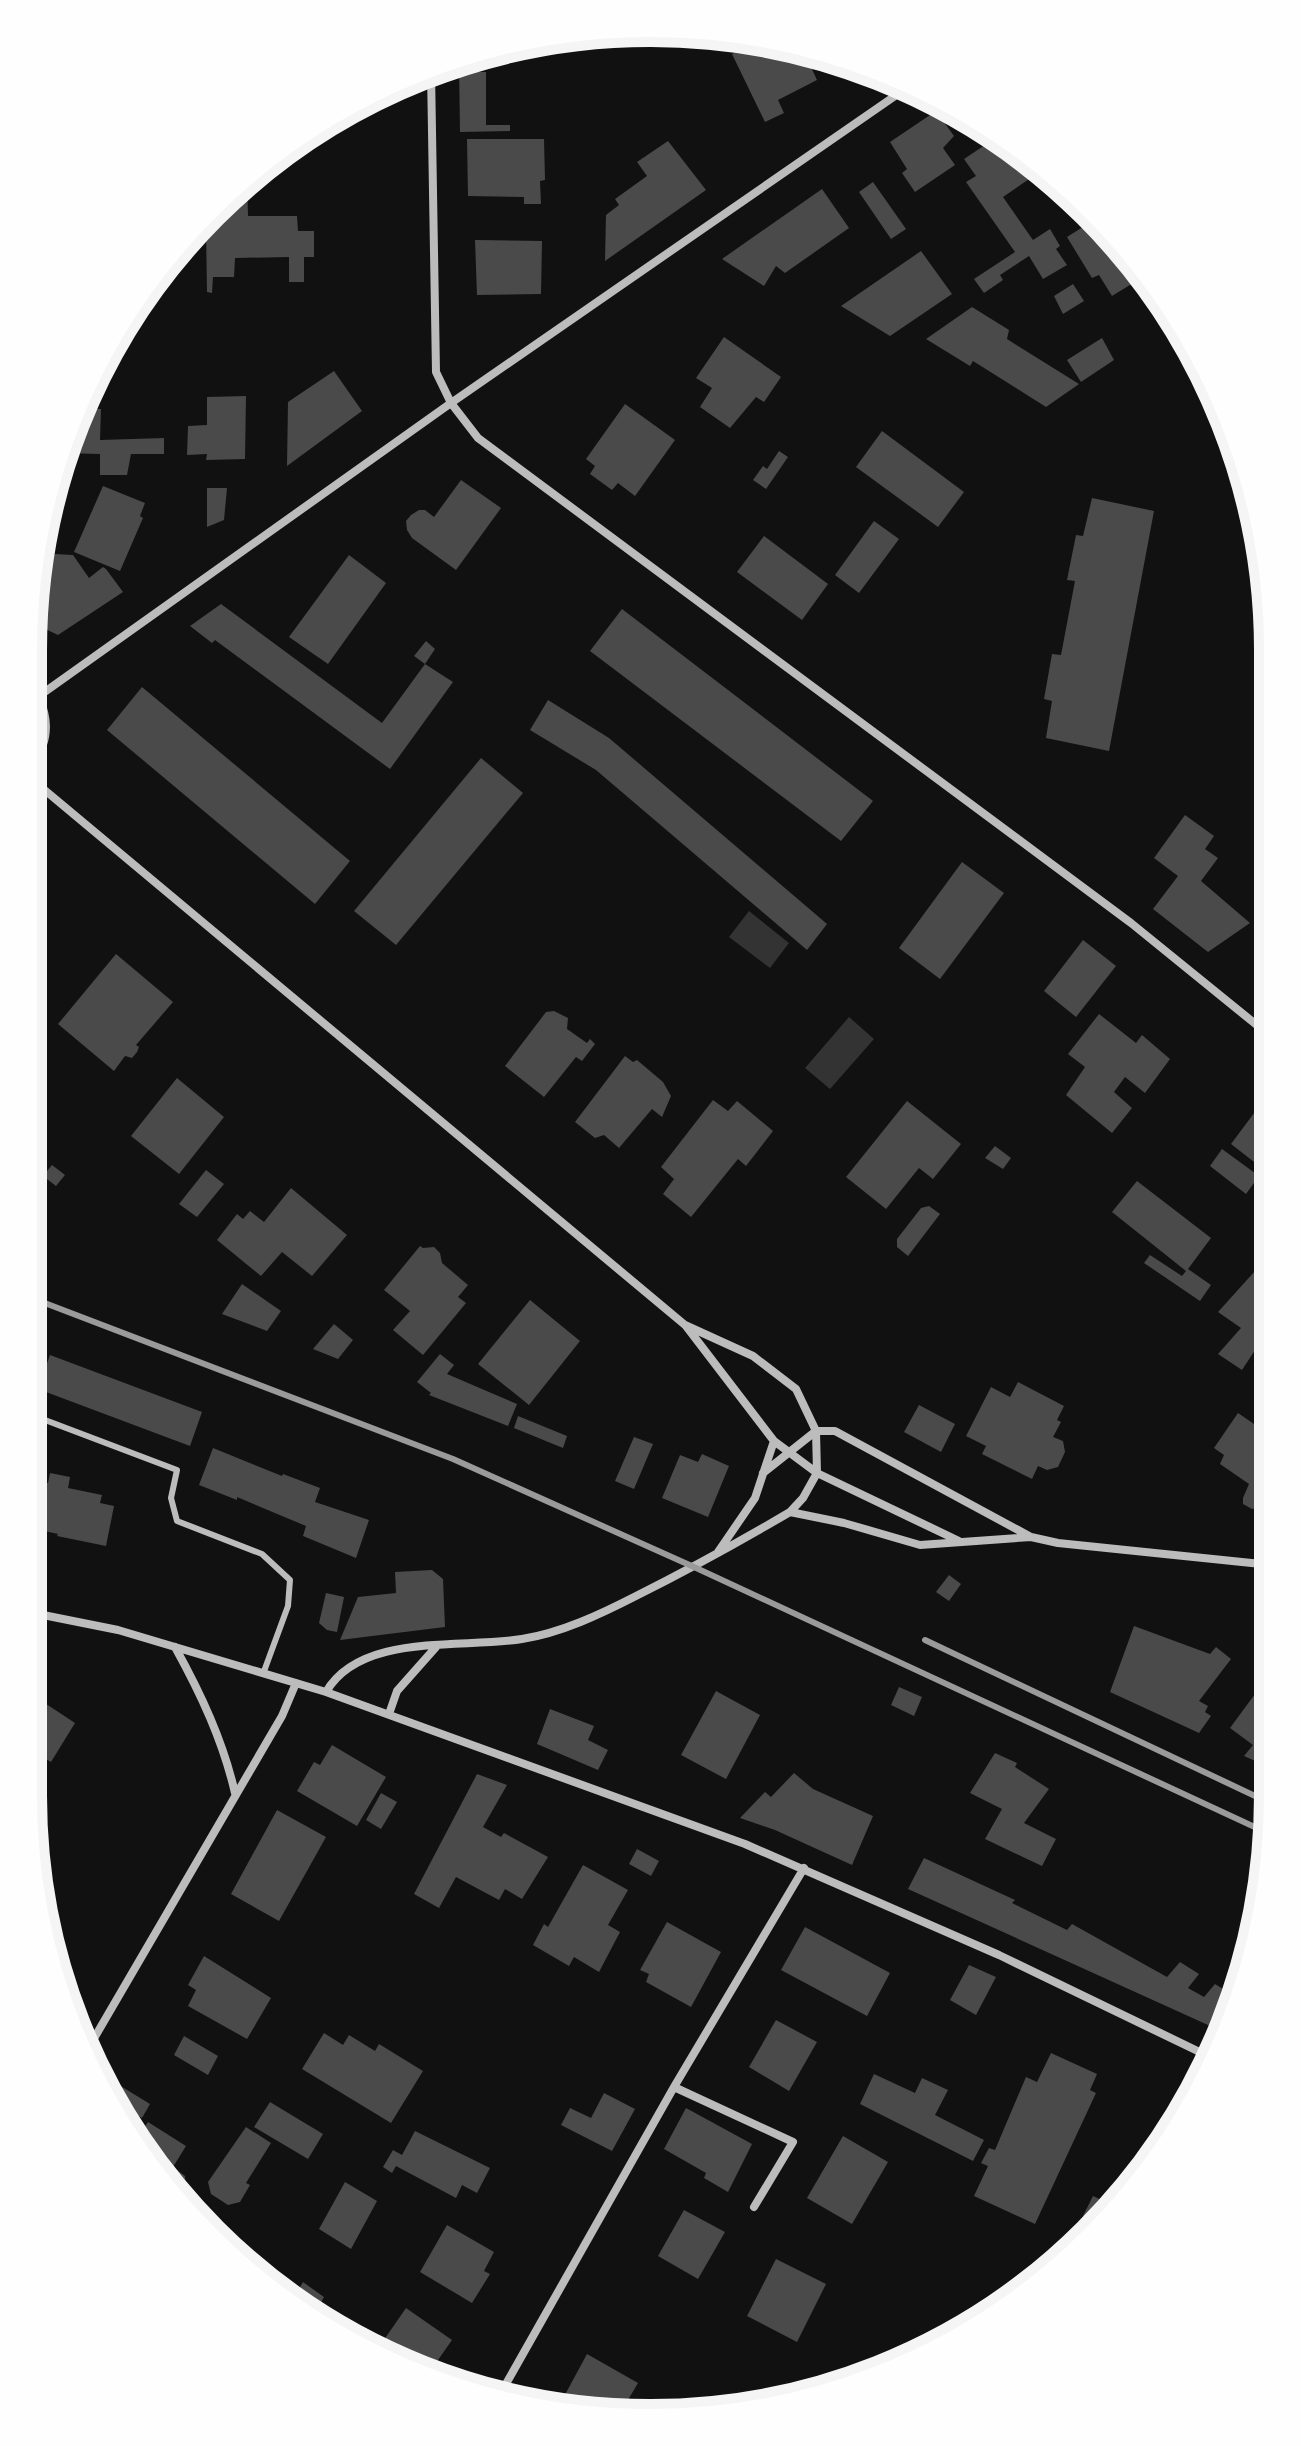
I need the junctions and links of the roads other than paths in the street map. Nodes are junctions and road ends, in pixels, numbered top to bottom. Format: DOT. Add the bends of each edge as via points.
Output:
graph roads {
  1 [pos="431,83"];
  2 [pos="897,95"];
  3 [pos="451,403"];
  4 [pos="42,694"];
  5 [pos="42,704"];
  6 [pos="42,746"];
  7 [pos="42,788"];
  8 [pos="1259,1027"];
  9 [pos="685,1325"];
  10 [pos="45,1420"];
  11 [pos="816,1431"];
  12 [pos="774,1441"];
  13 [pos="788,1451"];
  14 [pos="763,1473"];
  15 [pos="817,1473"];
  16 [pos="790,1512"];
  17 [pos="1031,1537"];
  18 [pos="961,1542"];
  19 [pos="715,1556"];
  20 [pos="1259,1564"];
  21 [pos="42,1615"];
  22 [pos="175,1647"];
  23 [pos="436,1647"];
  24 [pos="263,1674"];
  25 [pos="296,1683"];
  26 [pos="326,1692"];
  27 [pos="389,1714"];
  28 [pos="235,1794"];
  29 [pos="804,1868"];
  30 [pos="93,2040"];
  31 [pos="1202,2053"];
  32 [pos="674,2087"];
  33 [pos="754,2207"];
  34 [pos="505,2386"];
  1 -- 3 [label="street" via="436,372"];
  2 -- 3 [label="street"];
  3 -- 4 [label="street"];
  3 -- 8 [label="street" via="478,438 1131,923"];
  5 -- 6 [label="street" via="47,728"];
  7 -- 9 [label="street"];
  9 -- 11 [label="street" via="753,1356 796,1389"];
  9 -- 12 [label="street"];
  10 -- 24 [label="lane" via="177,1470 171,1498 177,1521 262,1554 290,1580 288,1606"];
  11 -- 13 [label="street"];
  11 -- 15 [label="street"];
  11 -- 17 [label="street" via="835,1431"];
  12 -- 13 [label="street"];
  12 -- 14 [label="street"];
  13 -- 14 [label="street"];
  13 -- 15 [label="street"];
  14 -- 19 [label="street" via="755,1498"];
  15 -- 16 [label="street"];
  15 -- 18 [label="street"];
  16 -- 18 [label="street" via="920,1545"];
  16 -- 19 [label="street"];
  17 -- 18 [label="street"];
  17 -- 20 [label="street"];
  19 -- 23 [label="street" via="570,1625 524,1639"];
  21 -- 22 [label="street"];
  22 -- 24 [label="street"];
  22 -- 28 [label="street" via="201,1694"];
  23 -- 26 [label="street" via="381,1652 356,1662 334,1678"];
  23 -- 27 [label="street" via="397,1691"];
  24 -- 25 [label="street"];
  25 -- 26 [label="street"];
  25 -- 28 [label="street"];
  26 -- 27 [label="street"];
  27 -- 29 [label="street"];
  28 -- 30 [label="street"];
  29 -- 31 [label="street"];
  29 -- 32 [label="street"];
  32 -- 33 [label="street" via="793,2142"];
  32 -- 34 [label="street"];
}
